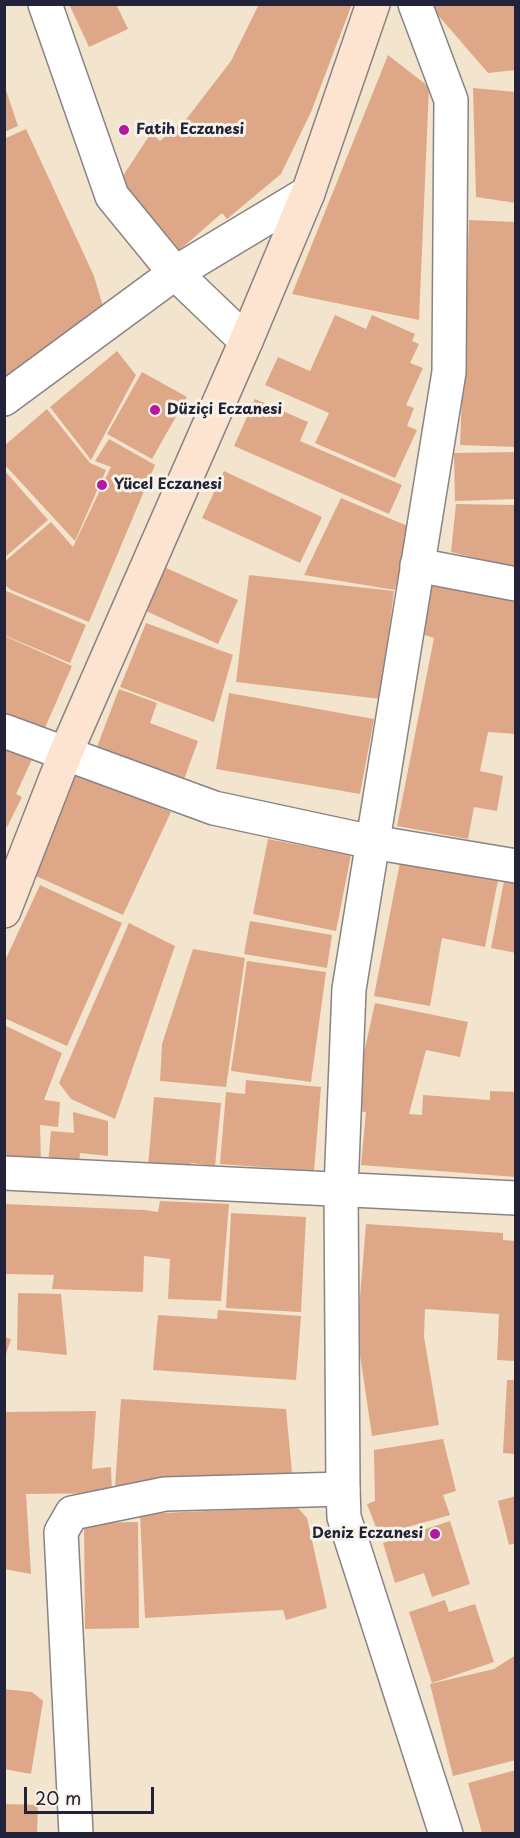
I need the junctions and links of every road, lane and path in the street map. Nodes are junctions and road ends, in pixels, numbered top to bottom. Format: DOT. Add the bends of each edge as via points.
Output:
graph roads {
  1 [pos="45,4"];
  2 [pos="373,4"];
  3 [pos="415,4"];
  4 [pos="308,193"];
  5 [pos="175,273"];
  6 [pos="246,341"];
  7 [pos="4,399"];
  8 [pos="417,565"];
  9 [pos="516,584"];
  10 [pos="4,731"];
  11 [pos="66,752"];
  12 [pos="372,842"];
  13 [pos="516,866"];
  14 [pos="4,911"];
  15 [pos="4,1173"];
  16 [pos="341,1189"];
  17 [pos="516,1198"];
  18 [pos="344,1489"];
  19 [pos="76,1833"];
  20 [pos="441,1833"];
  1 -- 5 [label="street" via="112,196"];
  2 -- 4 [label="main road"];
  3 -- 8 [label="street" via="451,100 449,372"];
  4 -- 5 [label="street"];
  4 -- 6 [label="main road"];
  5 -- 6 [label="street"];
  5 -- 7 [label="street"];
  6 -- 11 [label="main road"];
  8 -- 9 [label="street"];
  8 -- 12 [label="street"];
  10 -- 11 [label="street"];
  11 -- 12 [label="street" via="214,808"];
  11 -- 14 [label="main road"];
  12 -- 13 [label="street"];
  12 -- 16 [label="street" via="348,989"];
  15 -- 16 [label="street"];
  16 -- 17 [label="street"];
  16 -- 18 [label="street"];
  18 -- 19 [label="street" via="165,1494 72,1513 61,1532"];
  18 -- 20 [label="street" via="344,1517"];
}
